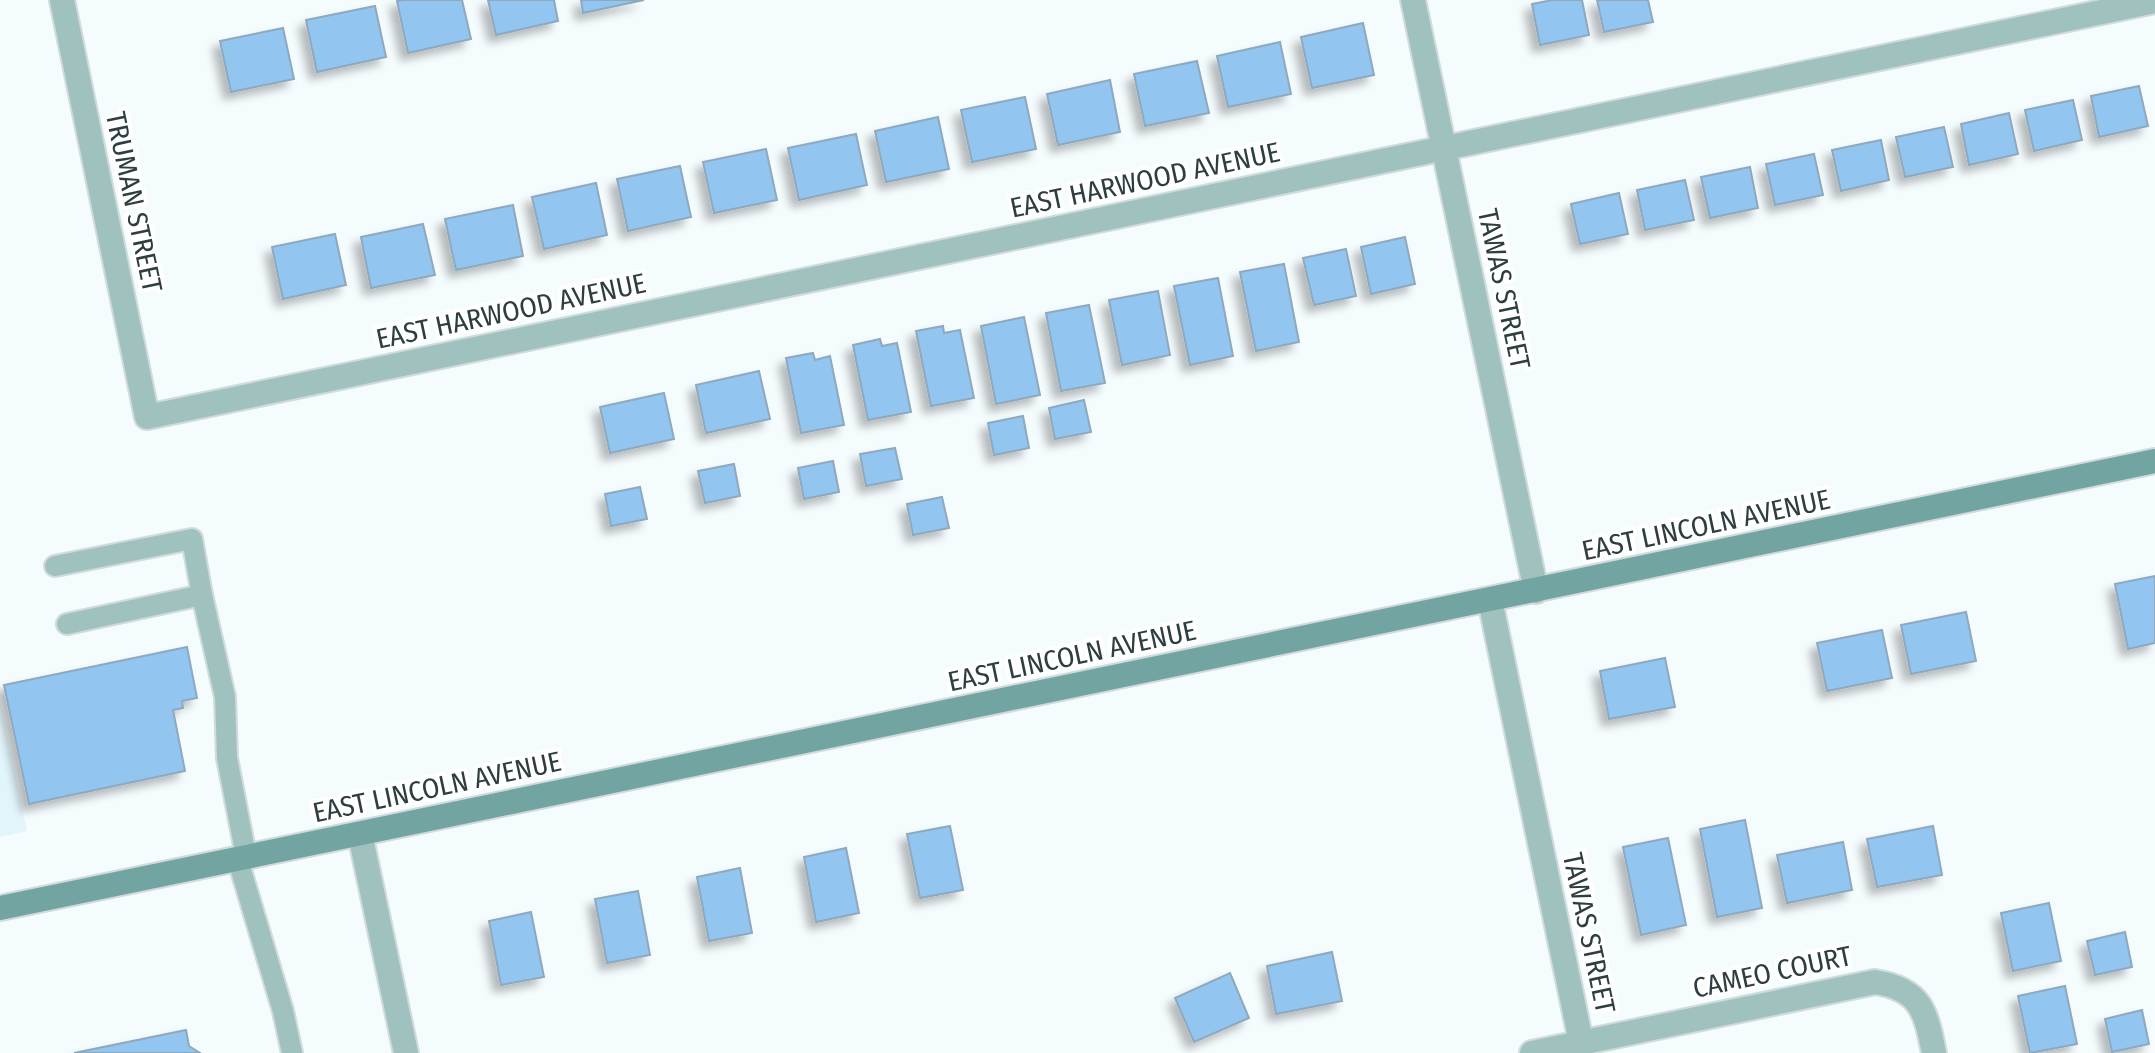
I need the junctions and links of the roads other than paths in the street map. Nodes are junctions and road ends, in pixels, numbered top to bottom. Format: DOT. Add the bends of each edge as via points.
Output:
graph roads {
  1 [pos="62,0"];
  2 [pos="1413,0"];
  3 [pos="2155,1"];
  4 [pos="1443,149"];
  5 [pos="147,417"];
  6 [pos="2155,461"];
  7 [pos="55,566"];
  8 [pos="1536,591"];
  9 [pos="202,595"];
  10 [pos="1490,600"];
  11 [pos="67,624"];
  12 [pos="360,834"];
  13 [pos="241,856"];
  14 [pos="0,908"];
  15 [pos="1581,1042"];
  16 [pos="292,1053"];
  17 [pos="406,1053"];
  18 [pos="1532,1053"];
  19 [pos="1934,1053"];
  1 -- 5 [label="street, TRUMAN STREET"];
  2 -- 4 [label="street, TAWAS STREET"];
  3 -- 4 [label="street, EAST HARWOOD AVENUE"];
  4 -- 5 [label="street, EAST HARWOOD AVENUE"];
  4 -- 8 [label="street, TAWAS STREET"];
  6 -- 8 [label="street, EAST LINCOLN AVENUE"];
  7 -- 9 [label="lane" via="192,539"];
  8 -- 10 [label="street, EAST LINCOLN AVENUE"];
  9 -- 11 [label="lane"];
  9 -- 13 [label="lane" via="225,697 227,758"];
  10 -- 12 [label="street, EAST LINCOLN AVENUE"];
  10 -- 15 [label="street, TAWAS STREET"];
  12 -- 13 [label="street, EAST LINCOLN AVENUE"];
  12 -- 17 [label="street"];
  13 -- 14 [label="street, EAST LINCOLN AVENUE"];
  13 -- 16 [label="lane"];
  15 -- 18 [label="street, CAMEO COURT"];
  15 -- 19 [label="street, CAMEO COURT" via="1875,982 1895,985 1919,1004"];
}
